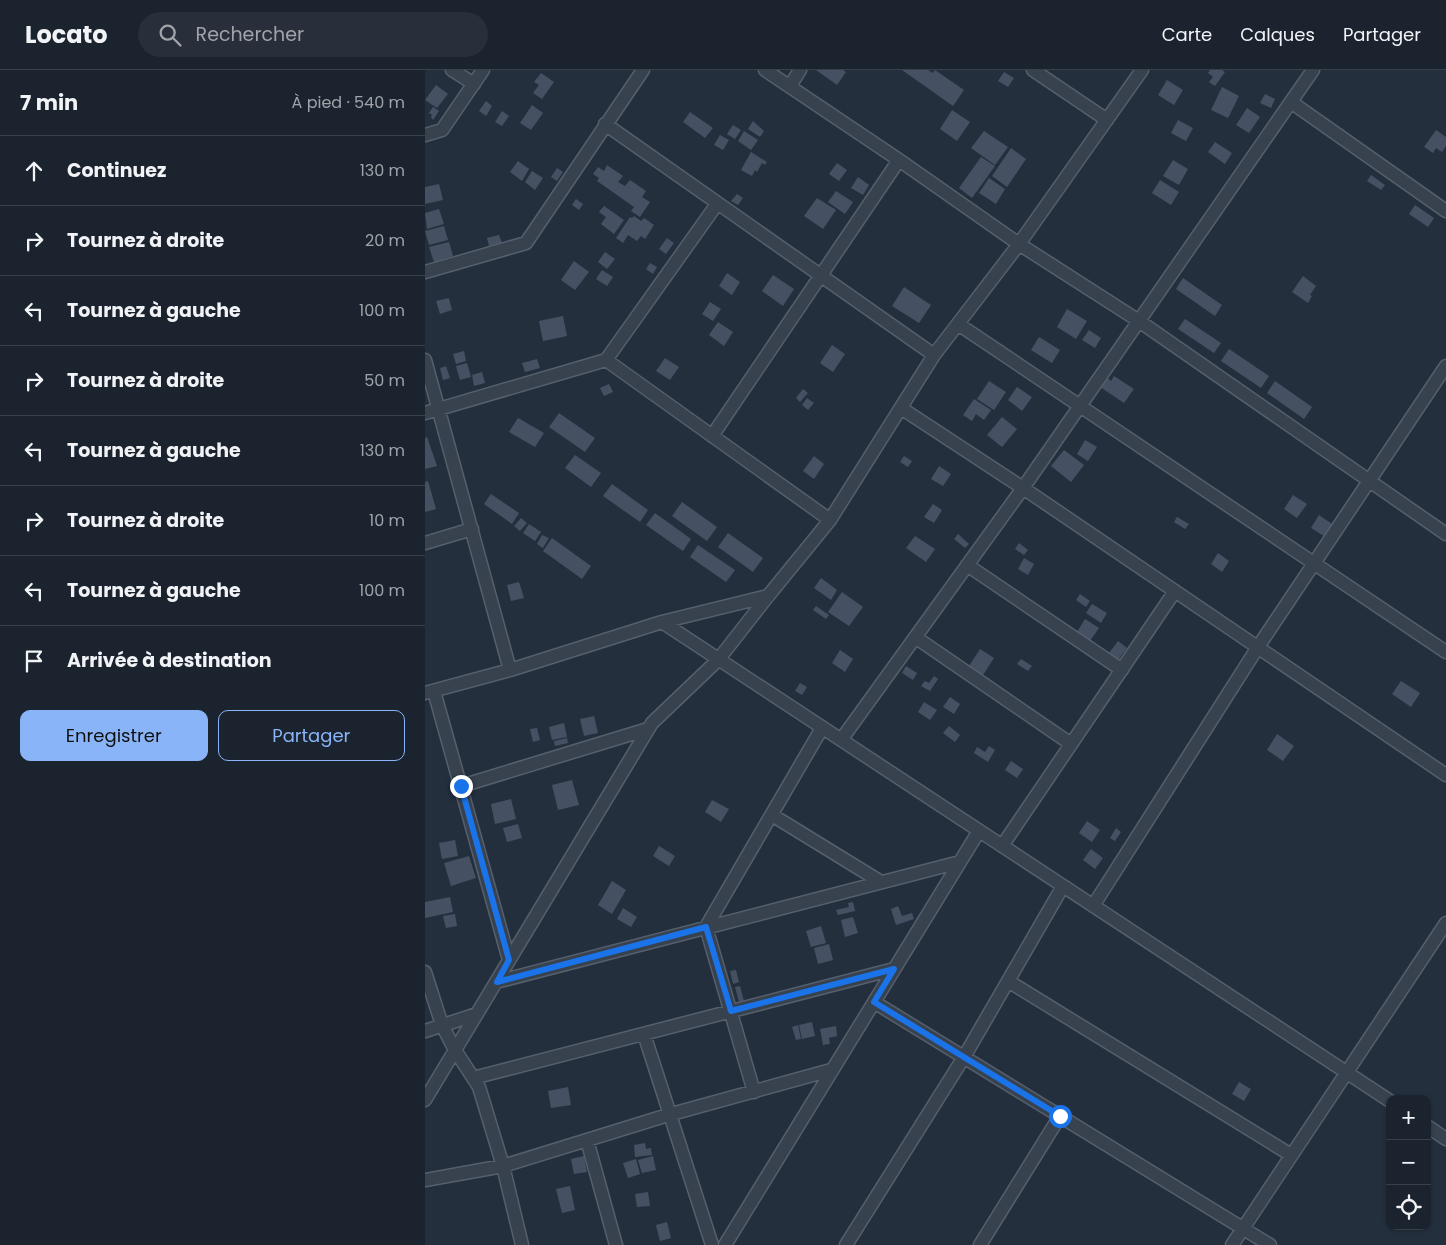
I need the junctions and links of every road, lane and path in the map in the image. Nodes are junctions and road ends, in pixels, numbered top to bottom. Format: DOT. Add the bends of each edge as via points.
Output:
graph roads {
  1 [pos="453,70"];
  2 [pos="483,70"];
  3 [pos="643,70"];
  4 [pos="765,70"];
  5 [pos="800,70"];
  6 [pos="1033,70"];
  7 [pos="1142,70"];
  8 [pos="1313,70"];
  9 [pos="474,84"];
  10 [pos="790,86"];
  11 [pos="1291,102"];
  12 [pos="1107,120"];
  13 [pos="605,124"];
  14 [pos="425,135"];
  15 [pos="899,160"];
  16 [pos="717,204"];
  17 [pos="1446,211"];
  18 [pos="1019,244"];
  19 [pos="425,272"];
  20 [pos="822,275"];
  21 [pos="1139,322"];
  22 [pos="958,324"];
  23 [pos="934,355"];
  24 [pos="425,360"];
  25 [pos="606,360"];
  26 [pos="1446,366"];
  27 [pos="1080,406"];
  28 [pos="901,408"];
  29 [pos="439,409"];
  30 [pos="425,413"];
  31 [pos="712,436"];
  32 [pos="1369,482"];
  33 [pos="1023,488"];
  34 [pos="830,520"];
  35 [pos="471,530"];
  36 [pos="1446,534"];
  37 [pos="425,542"];
  38 [pos="1314,563"];
  39 [pos="967,565"];
  40 [pos="1175,592"];
  41 [pos="768,596"];
  42 [pos="662,622"];
  43 [pos="915,637"];
  44 [pos="1257,648"];
  45 [pos="1446,652"];
  46 [pos="718,660"];
  47 [pos="510,670"];
  48 [pos="1122,670"];
  49 [pos="430,692"];
  50 [pos="822,728"];
  51 [pos="648,729"];
  52 [pos="841,740"];
  53 [pos="1071,744"];
  54 [pos="1446,776"];
  55 [pos="461,786"];
  56 [pos="772,815"];
  57 [pos="979,831"];
  58 [pos="1002,846"];
  59 [pos="959,862"];
  60 [pos="881,882"];
  61 [pos="1063,886"];
  62 [pos="1093,906"];
  63 [pos="1446,923"];
  64 [pos="706,927"];
  65 [pos="509,960"];
  66 [pos="894,969"];
  67 [pos="425,972"];
  68 [pos="1008,981"];
  69 [pos="497,982"];
  70 [pos="874,1002"];
  71 [pos="731,1011"];
  72 [pos="477,1014"];
  73 [pos="442,1025"];
  74 [pos="425,1031"];
  75 [pos="644,1034"];
  76 [pos="455,1050"];
  77 [pos="964,1057"];
  78 [pos="831,1070"];
  79 [pos="1346,1073"];
  80 [pos="473,1078"];
  81 [pos="754,1092"];
  82 [pos="1386,1099"];
  83 [pos="425,1100"];
  84 [pos="670,1115"];
  85 [pos="1060,1116"];
  86 [pos="1431,1129"];
  87 [pos="1446,1138"];
  88 [pos="587,1140"];
  89 [pos="1291,1155"];
  90 [pos="503,1166"];
  91 [pos="425,1180"];
  92 [pos="1242,1228"];
  93 [pos="521,1245"];
  94 [pos="616,1245"];
  95 [pos="712,1245"];
  96 [pos="725,1245"];
  97 [pos="846,1245"];
  98 [pos="980,1245"];
  99 [pos="1232,1245"];
  100 [pos="1270,1245"];
  1 -- 9 [label="street"];
  2 -- 9 [label="street"];
  3 -- 13 [label="street"];
  4 -- 10 [label="street"];
  5 -- 10 [label="street"];
  6 -- 12 [label="street"];
  7 -- 12 [label="street"];
  8 -- 11 [label="street"];
  9 -- 14 [label="street" via="442,130"];
  10 -- 15 [label="street"];
  11 -- 17 [label="street"];
  11 -- 21 [label="street"];
  12 -- 18 [label="street"];
  13 -- 16 [label="street"];
  13 -- 19 [label="street" via="526,243"];
  15 -- 18 [label="street"];
  15 -- 20 [label="street"];
  16 -- 20 [label="street"];
  16 -- 25 [label="street"];
  18 -- 21 [label="street"];
  18 -- 22 [label="street"];
  20 -- 23 [label="street"];
  20 -- 31 [label="street"];
  21 -- 27 [label="street"];
  21 -- 32 [label="street"];
  22 -- 23 [label="street"];
  22 -- 27 [label="street"];
  23 -- 28 [label="street"];
  24 -- 29 [label="street"];
  25 -- 29 [label="street"];
  25 -- 31 [label="street"];
  26 -- 32 [label="street"];
  27 -- 33 [label="street"];
  27 -- 38 [label="street"];
  28 -- 33 [label="street"];
  28 -- 34 [label="street"];
  29 -- 30 [label="street"];
  29 -- 35 [label="street"];
  31 -- 34 [label="street"];
  32 -- 36 [label="street"];
  32 -- 38 [label="street"];
  33 -- 39 [label="street"];
  33 -- 40 [label="street"];
  34 -- 41 [label="street"];
  35 -- 37 [label="street"];
  35 -- 47 [label="street"];
  38 -- 44 [label="street"];
  38 -- 45 [label="street"];
  39 -- 43 [label="street"];
  39 -- 48 [label="street"];
  40 -- 44 [label="street"];
  40 -- 48 [label="street"];
  41 -- 42 [label="street"];
  41 -- 46 [label="street"];
  42 -- 46 [label="street"];
  42 -- 47 [label="street"];
  43 -- 52 [label="street"];
  43 -- 53 [label="street"];
  44 -- 54 [label="street"];
  44 -- 62 [label="street"];
  46 -- 50 [label="street"];
  46 -- 51 [label="street"];
  47 -- 49 [label="street"];
  48 -- 53 [label="street"];
  49 -- 55 [label="street"];
  50 -- 52 [label="street"];
  50 -- 56 [label="street"];
  51 -- 55 [label="street"];
  51 -- 65 [label="street"];
  52 -- 57 [label="street"];
  53 -- 58 [label="street"];
  55 -- 65 [label="street"];
  56 -- 60 [label="street"];
  56 -- 64 [label="street"];
  57 -- 58 [label="street"];
  57 -- 59 [label="street"];
  58 -- 61 [label="street"];
  59 -- 60 [label="street"];
  59 -- 66 [label="street"];
  60 -- 64 [label="street"];
  61 -- 62 [label="street"];
  61 -- 68 [label="street"];
  62 -- 79 [label="street"];
  63 -- 79 [label="street"];
  64 -- 69 [label="street"];
  64 -- 71 [label="street"];
  65 -- 69 [label="street"];
  66 -- 70 [label="street"];
  66 -- 71 [label="street"];
  67 -- 73 [label="street"];
  68 -- 77 [label="street"];
  68 -- 89 [label="street"];
  69 -- 72 [label="street"];
  70 -- 77 [label="street"];
  70 -- 78 [label="street"];
  71 -- 75 [label="street"];
  71 -- 81 [label="street"];
  72 -- 73 [label="street"];
  72 -- 76 [label="street"];
  73 -- 74 [label="street"];
  73 -- 76 [label="street"];
  75 -- 80 [label="street"];
  75 -- 84 [label="street"];
  76 -- 80 [label="street"];
  76 -- 83 [label="street"];
  77 -- 85 [label="street"];
  77 -- 97 [label="street"];
  78 -- 81 [label="street"];
  78 -- 96 [label="street"];
  79 -- 82 [label="street"];
  79 -- 89 [label="street"];
  80 -- 90 [label="street" via="479,1087"];
  81 -- 84 [label="street"];
  84 -- 88 [label="street"];
  84 -- 95 [label="street"];
  85 -- 92 [label="street"];
  85 -- 98 [label="street"];
  86 -- 87 [label="street"];
  88 -- 90 [label="street"];
  88 -- 94 [label="street"];
  89 -- 92 [label="street"];
  90 -- 91 [label="street"];
  90 -- 93 [label="street"];
  92 -- 99 [label="street"];
  92 -- 100 [label="street"];
}
